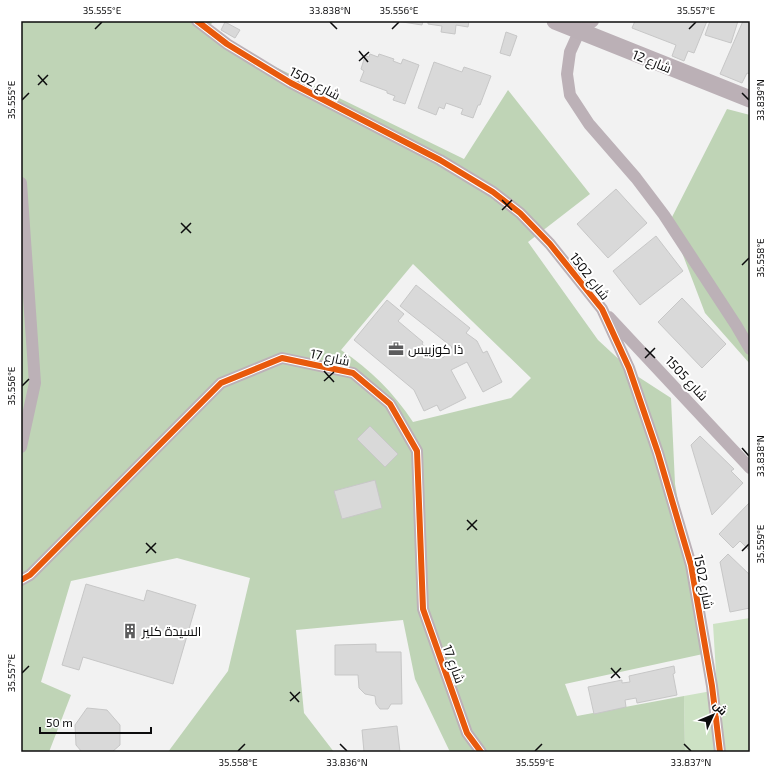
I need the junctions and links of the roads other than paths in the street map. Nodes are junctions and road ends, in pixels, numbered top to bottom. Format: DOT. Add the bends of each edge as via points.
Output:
graph roads {
  1 [pos="197,21"];
  2 [pos="555,21"];
  3 [pos="593,21"];
  4 [pos="579,32"];
  5 [pos="750,100"];
  6 [pos="21,183"];
  7 [pos="602,309"];
  8 [pos="750,349"];
  9 [pos="21,447"];
  10 [pos="750,468"];
  11 [pos="21,580"];
  12 [pos="467,733"];
  13 [pos="470,752"];
  14 [pos="481,752"];
  15 [pos="720,752"];
  1 -- 7 [label="street, شارع 1502" via="227,44 291,83 440,160 494,192 520,213 550,244"];
  2 -- 4 [label="main road, شارع 12"];
  3 -- 4 [label="street"];
  4 -- 5 [label="main road, شارع 12"];
  4 -- 8 [label="street" via="570,52 567,74 570,95 589,124 636,178 664,216"];
  6 -- 9 [label="street" via="35,383"];
  7 -- 10 [label="street, شارع 1505"];
  7 -- 15 [label="street, شارع 1502" via="629,368 658,453 691,565 712,686"];
  11 -- 12 [label="street, شارع 17" via="30,575 221,383 282,358 354,373 390,404 417,451 423,608"];
  12 -- 13 [label="street"];
  12 -- 14 [label="street, شارع 17"];
}
